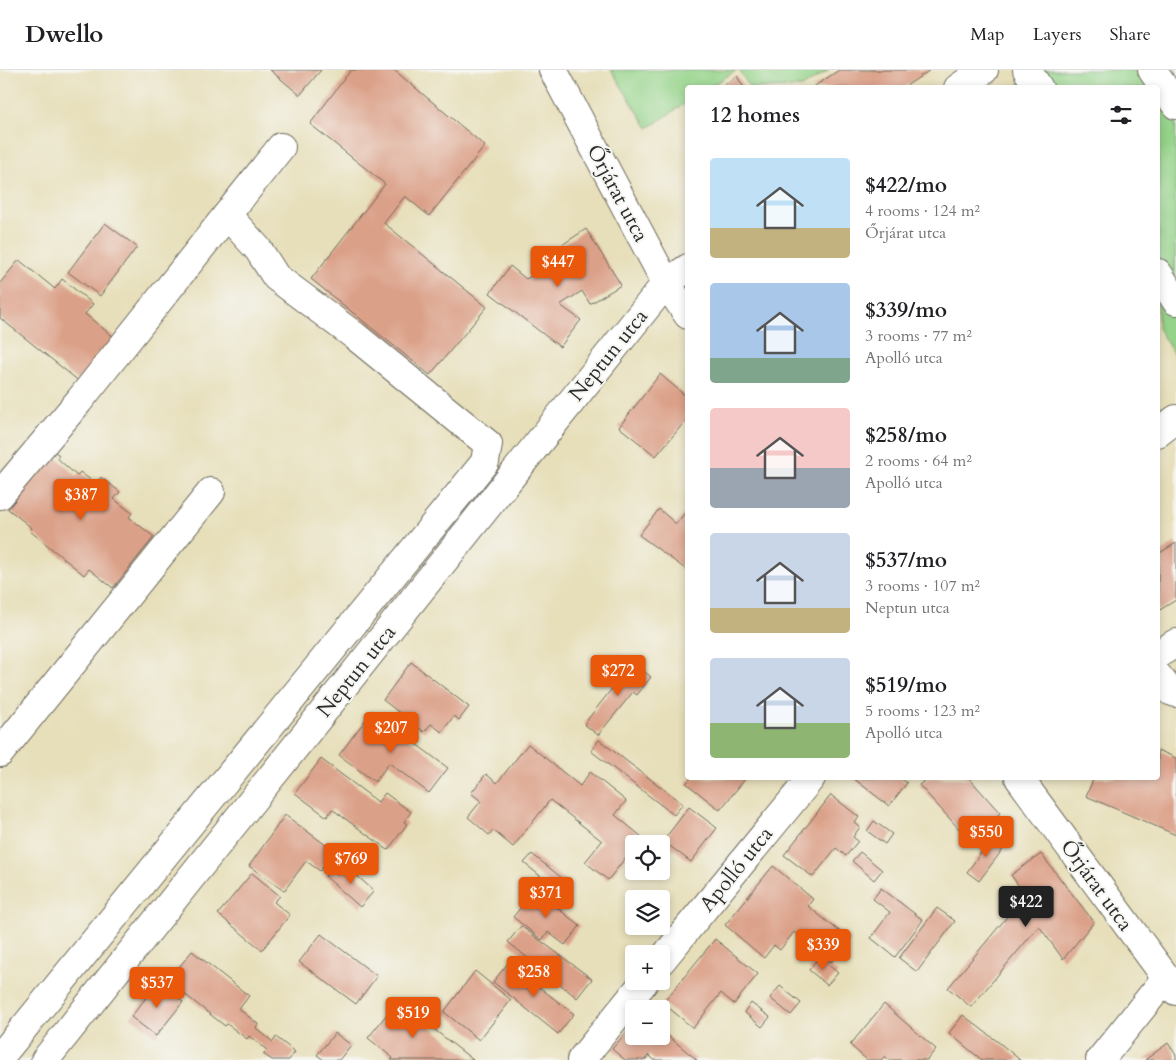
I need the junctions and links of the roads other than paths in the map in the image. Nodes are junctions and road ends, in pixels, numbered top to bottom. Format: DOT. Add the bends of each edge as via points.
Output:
graph roads {
  1 [pos="553,70"];
  2 [pos="984,70"];
  3 [pos="1027,70"];
  4 [pos="1152,70"];
  5 [pos="962,85"];
  6 [pos="1036,85"];
  7 [pos="1176,106"];
  8 [pos="281,147"];
  9 [pos="226,215"];
  10 [pos="677,276"];
  11 [pos="1160,276"];
  12 [pos="1176,302"];
  13 [pos="685,304"];
  14 [pos="1176,419"];
  15 [pos="1160,431"];
  16 [pos="211,492"];
  17 [pos="0,495"];
  18 [pos="1176,643"];
  19 [pos="1160,653"];
  20 [pos="1160,678"];
  21 [pos="1176,693"];
  22 [pos="0,753"];
  23 [pos="809,780"];
  24 [pos="1020,780"];
  25 [pos="670,950"];
  26 [pos="1171,985"];
  27 [pos="638,990"];
  28 [pos="0,1057"];
  29 [pos="45,1060"];
  30 [pos="581,1060"];
  31 [pos="1100,1060"];
  1 -- 10 [label="street, Őrjárat utca"];
  2 -- 5 [label="street"];
  3 -- 6 [label="street"];
  4 -- 7 [label="street"];
  8 -- 9 [label="street"];
  9 -- 17 [label="street"];
  9 -- 28 [label="street" via="258,250 276,277 355,336 488,444 485,462"];
  10 -- 13 [label="street, Őrjárat utca"];
  10 -- 29 [label="street, Neptun utca"];
  11 -- 12 [label="street"];
  14 -- 15 [label="street"];
  16 -- 22 [label="street"];
  18 -- 19 [label="street"];
  20 -- 21 [label="street" via="1170,691"];
  23 -- 25 [label="street, Apolló utca"];
  24 -- 26 [label="street, Őrjárat utca"];
  26 -- 31 [label="street"];
  27 -- 30 [label="street"];
}
